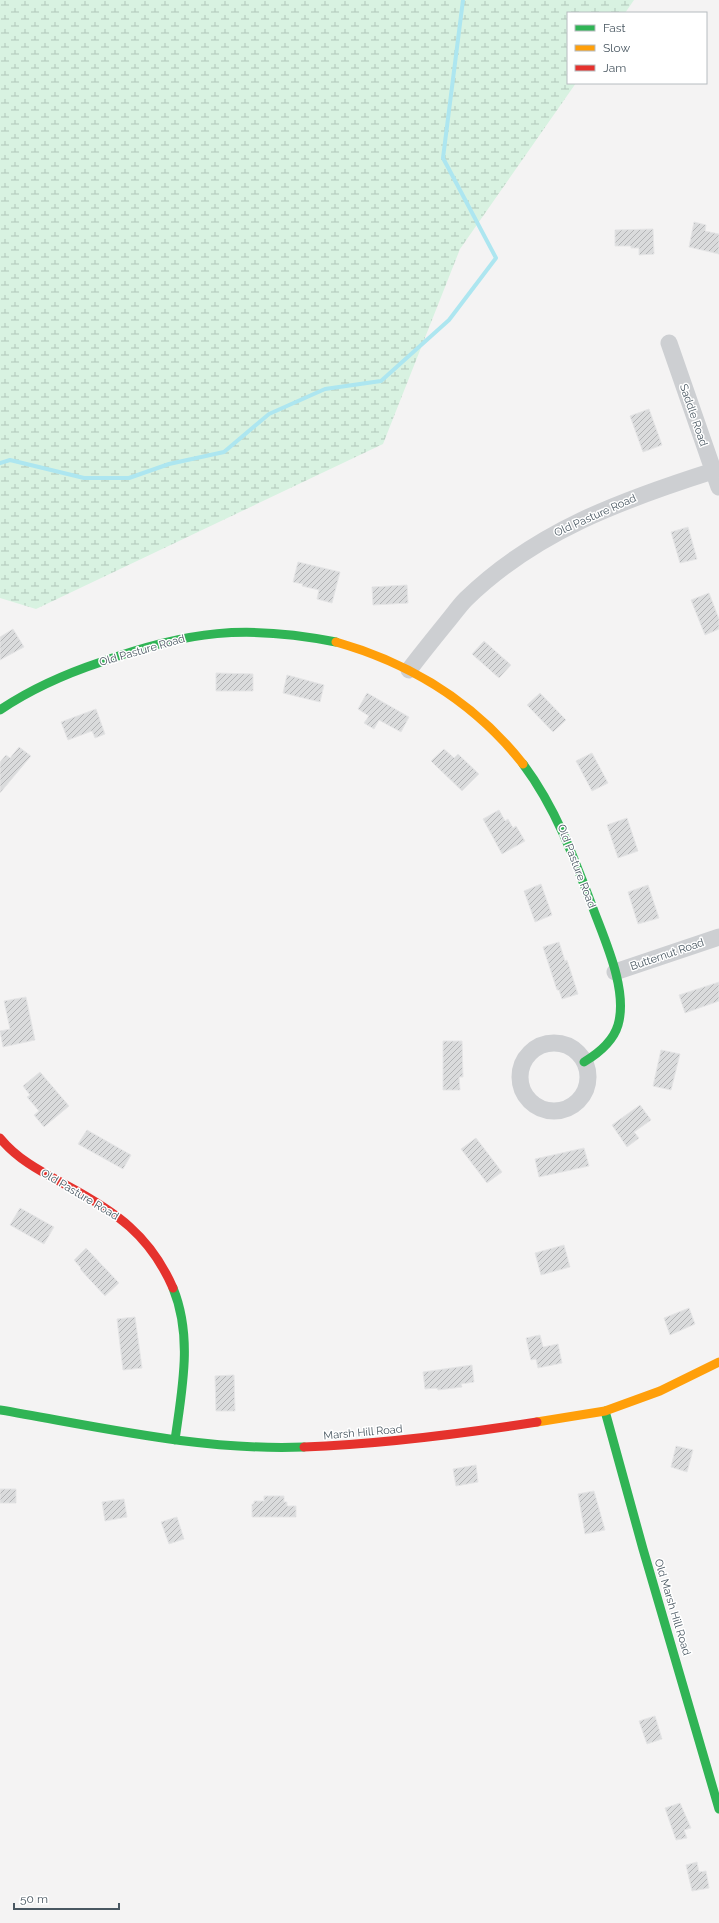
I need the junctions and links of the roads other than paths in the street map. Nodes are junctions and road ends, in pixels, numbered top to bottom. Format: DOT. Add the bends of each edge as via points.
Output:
graph roads {
  1 [pos="669,343"];
  2 [pos="714,471"];
  3 [pos="719,487"];
  4 [pos="409,670"];
  5 [pos="0,710"];
  6 [pos="719,937"];
  7 [pos="615,972"];
  8 [pos="584,1062"];
  9 [pos="0,1138"];
  10 [pos="719,1362"];
  11 [pos="0,1410"];
  12 [pos="605,1411"];
  13 [pos="175,1440"];
  14 [pos="719,1808"];
  1 -- 2 [label="street, Saddle Road"];
  2 -- 3 [label="street, Saddle Road"];
  2 -- 4 [label="street, Old Pasture Road" via="613,506 556,532 527,550 465,600"];
  4 -- 5 [label="street, Old Pasture Road" via="364,650 310,636 282,632 227,632 174,639 128,652 56,678"];
  4 -- 7 [label="street, Old Pasture Road" via="428,680 481,719 509,747 538,785 571,847"];
  6 -- 7 [label="street, Butternut Road"];
  7 -- 8 [label="street, Old Pasture Road" via="620,1002 618,1025 613,1037 605,1046"];
  9 -- 13 [label="street, Old Pasture Road" via="27,1162 111,1210 143,1239 157,1256 175,1294 181,1313 184,1338 184,1364"];
  10 -- 12 [label="street, Marsh Hill Road" via="660,1391"];
  11 -- 13 [label="street, Marsh Hill Road"];
  12 -- 13 [label="street, Marsh Hill Road" via="462,1434 360,1445 276,1448"];
  12 -- 14 [label="street, Old Marsh Hill Road"];
}
